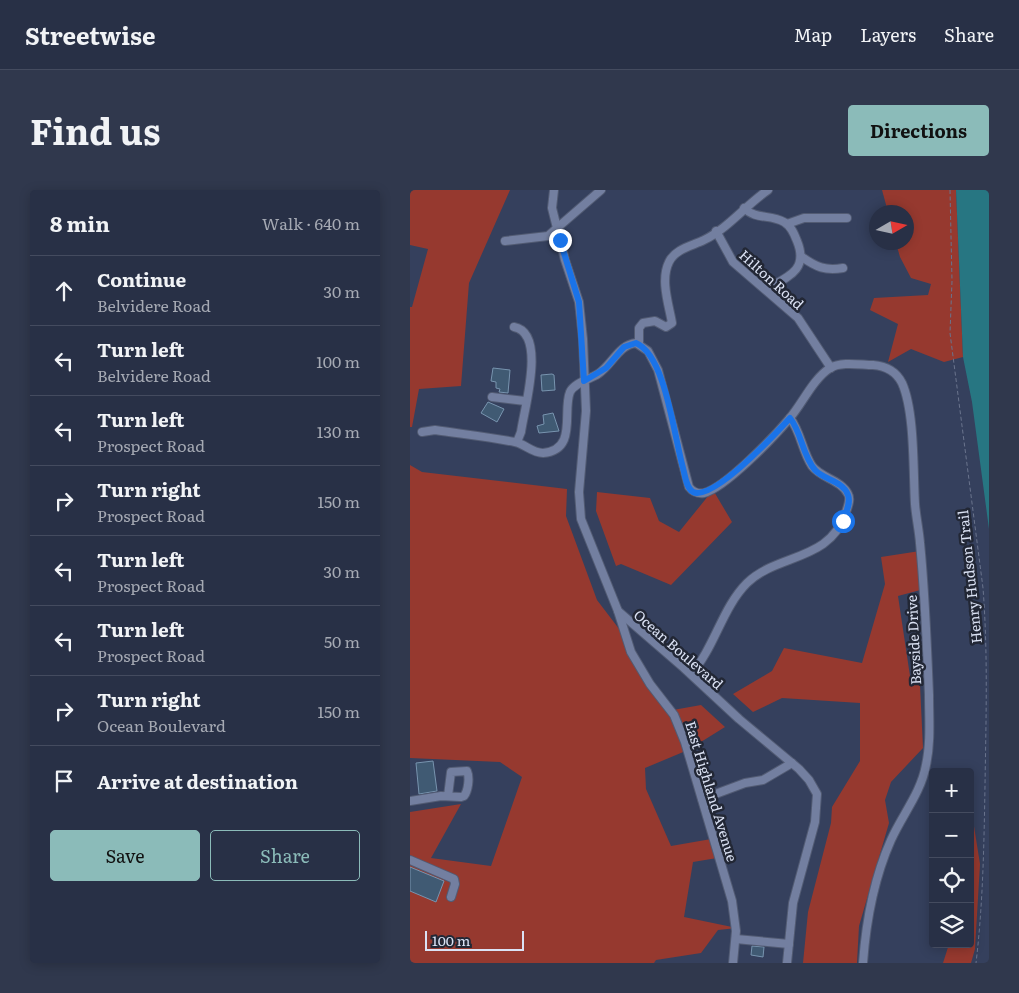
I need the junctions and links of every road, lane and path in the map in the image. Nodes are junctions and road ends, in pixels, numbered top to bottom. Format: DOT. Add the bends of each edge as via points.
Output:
graph roads {
  1 [pos="554,190"];
  2 [pos="601,190"];
  3 [pos="768,190"];
  4 [pos="950,190"];
  5 [pos="744,208"];
  6 [pos="847,218"];
  7 [pos="787,224"];
  8 [pos="557,228"];
  9 [pos="716,231"];
  10 [pos="505,241"];
  11 [pos="802,257"];
  12 [pos="843,268"];
  13 [pos="766,289"];
  14 [pos="514,328"];
  15 [pos="639,344"];
  16 [pos="831,368"];
  17 [pos="584,381"];
  18 [pos="492,397"];
  19 [pos="525,401"];
  20 [pos="790,418"];
  21 [pos="422,432"];
  22 [pos="517,442"];
  23 [pos="618,611"];
  24 [pos="691,674"];
  25 [pos="792,763"];
  26 [pos="448,796"];
  27 [pos="702,799"];
  28 [pos="410,801"];
  29 [pos="410,860"];
  30 [pos="451,898"];
  31 [pos="736,938"];
  32 [pos="789,944"];
  33 [pos="733,963"];
  34 [pos="787,963"];
  35 [pos="863,963"];
  36 [pos="976,963"];
  1 -- 8 [label="street" via="552,208"];
  2 -- 8 [label="street"];
  3 -- 5 [label="street"];
  4 -- 36 [label="path, Henry Hudson Trail" via="950,333 986,633 984,827 981,925"];
  5 -- 7 [label="street" via="753,215"];
  5 -- 9 [label="street"];
  6 -- 7 [label="street" via="804,218"];
  7 -- 11 [label="street"];
  8 -- 10 [label="street" via="548,236"];
  8 -- 17 [label="street, Ocean Boulevard" via="579,302"];
  9 -- 13 [label="street, Hilton Road" via="732,262"];
  9 -- 15 [label="street" via="669,261 666,278 672,323 666,327 655,321 643,323 639,328"];
  11 -- 12 [label="street" via="816,267 829,270"];
  11 -- 13 [label="street" via="798,268 788,277"];
  13 -- 16 [label="street, Hilton Road" via="798,318"];
  14 -- 19 [label="street" via="527,335 532,347"];
  15 -- 17 [label="street" via="624,347 606,368"];
  15 -- 20 [label="street" via="648,351 658,370 688,487 695,493 707,492 732,475"];
  16 -- 20 [label="street" via="810,389"];
  16 -- 35 [label="street, Bayside Drive" via="840,365 877,366 891,370 902,383 912,434 929,667 930,730 926,766 881,868 871,907"];
  17 -- 22 [label="street" via="570,391 568,429 560,444 543,453"];
  17 -- 23 [label="street, Ocean Boulevard" via="585,428 579,492 581,519"];
  18 -- 19 [label="street"];
  19 -- 22 [label="street"];
  20 -- 24 [label="street" via="812,465 847,492 846,515 820,547 767,570 747,583"];
  21 -- 22 [label="street" via="435,430"];
  23 -- 24 [label="street, Ocean Boulevard"];
  23 -- 27 [label="street, East Highland Avenue" via="639,666 680,726"];
  24 -- 25 [label="street, Ocean Boulevard"];
  25 -- 27 [label="street" via="763,780"];
  25 -- 32 [label="street, Ocean Boulevard" via="812,784 818,802 793,903"];
  26 -- 28 [label="street"];
  27 -- 31 [label="street, East Highland Avenue" via="732,901"];
  29 -- 30 [label="street" via="454,879"];
  31 -- 32 [label="street"];
  31 -- 33 [label="street, East Highland Avenue"];
  32 -- 34 [label="street, Ocean Boulevard"];
}
